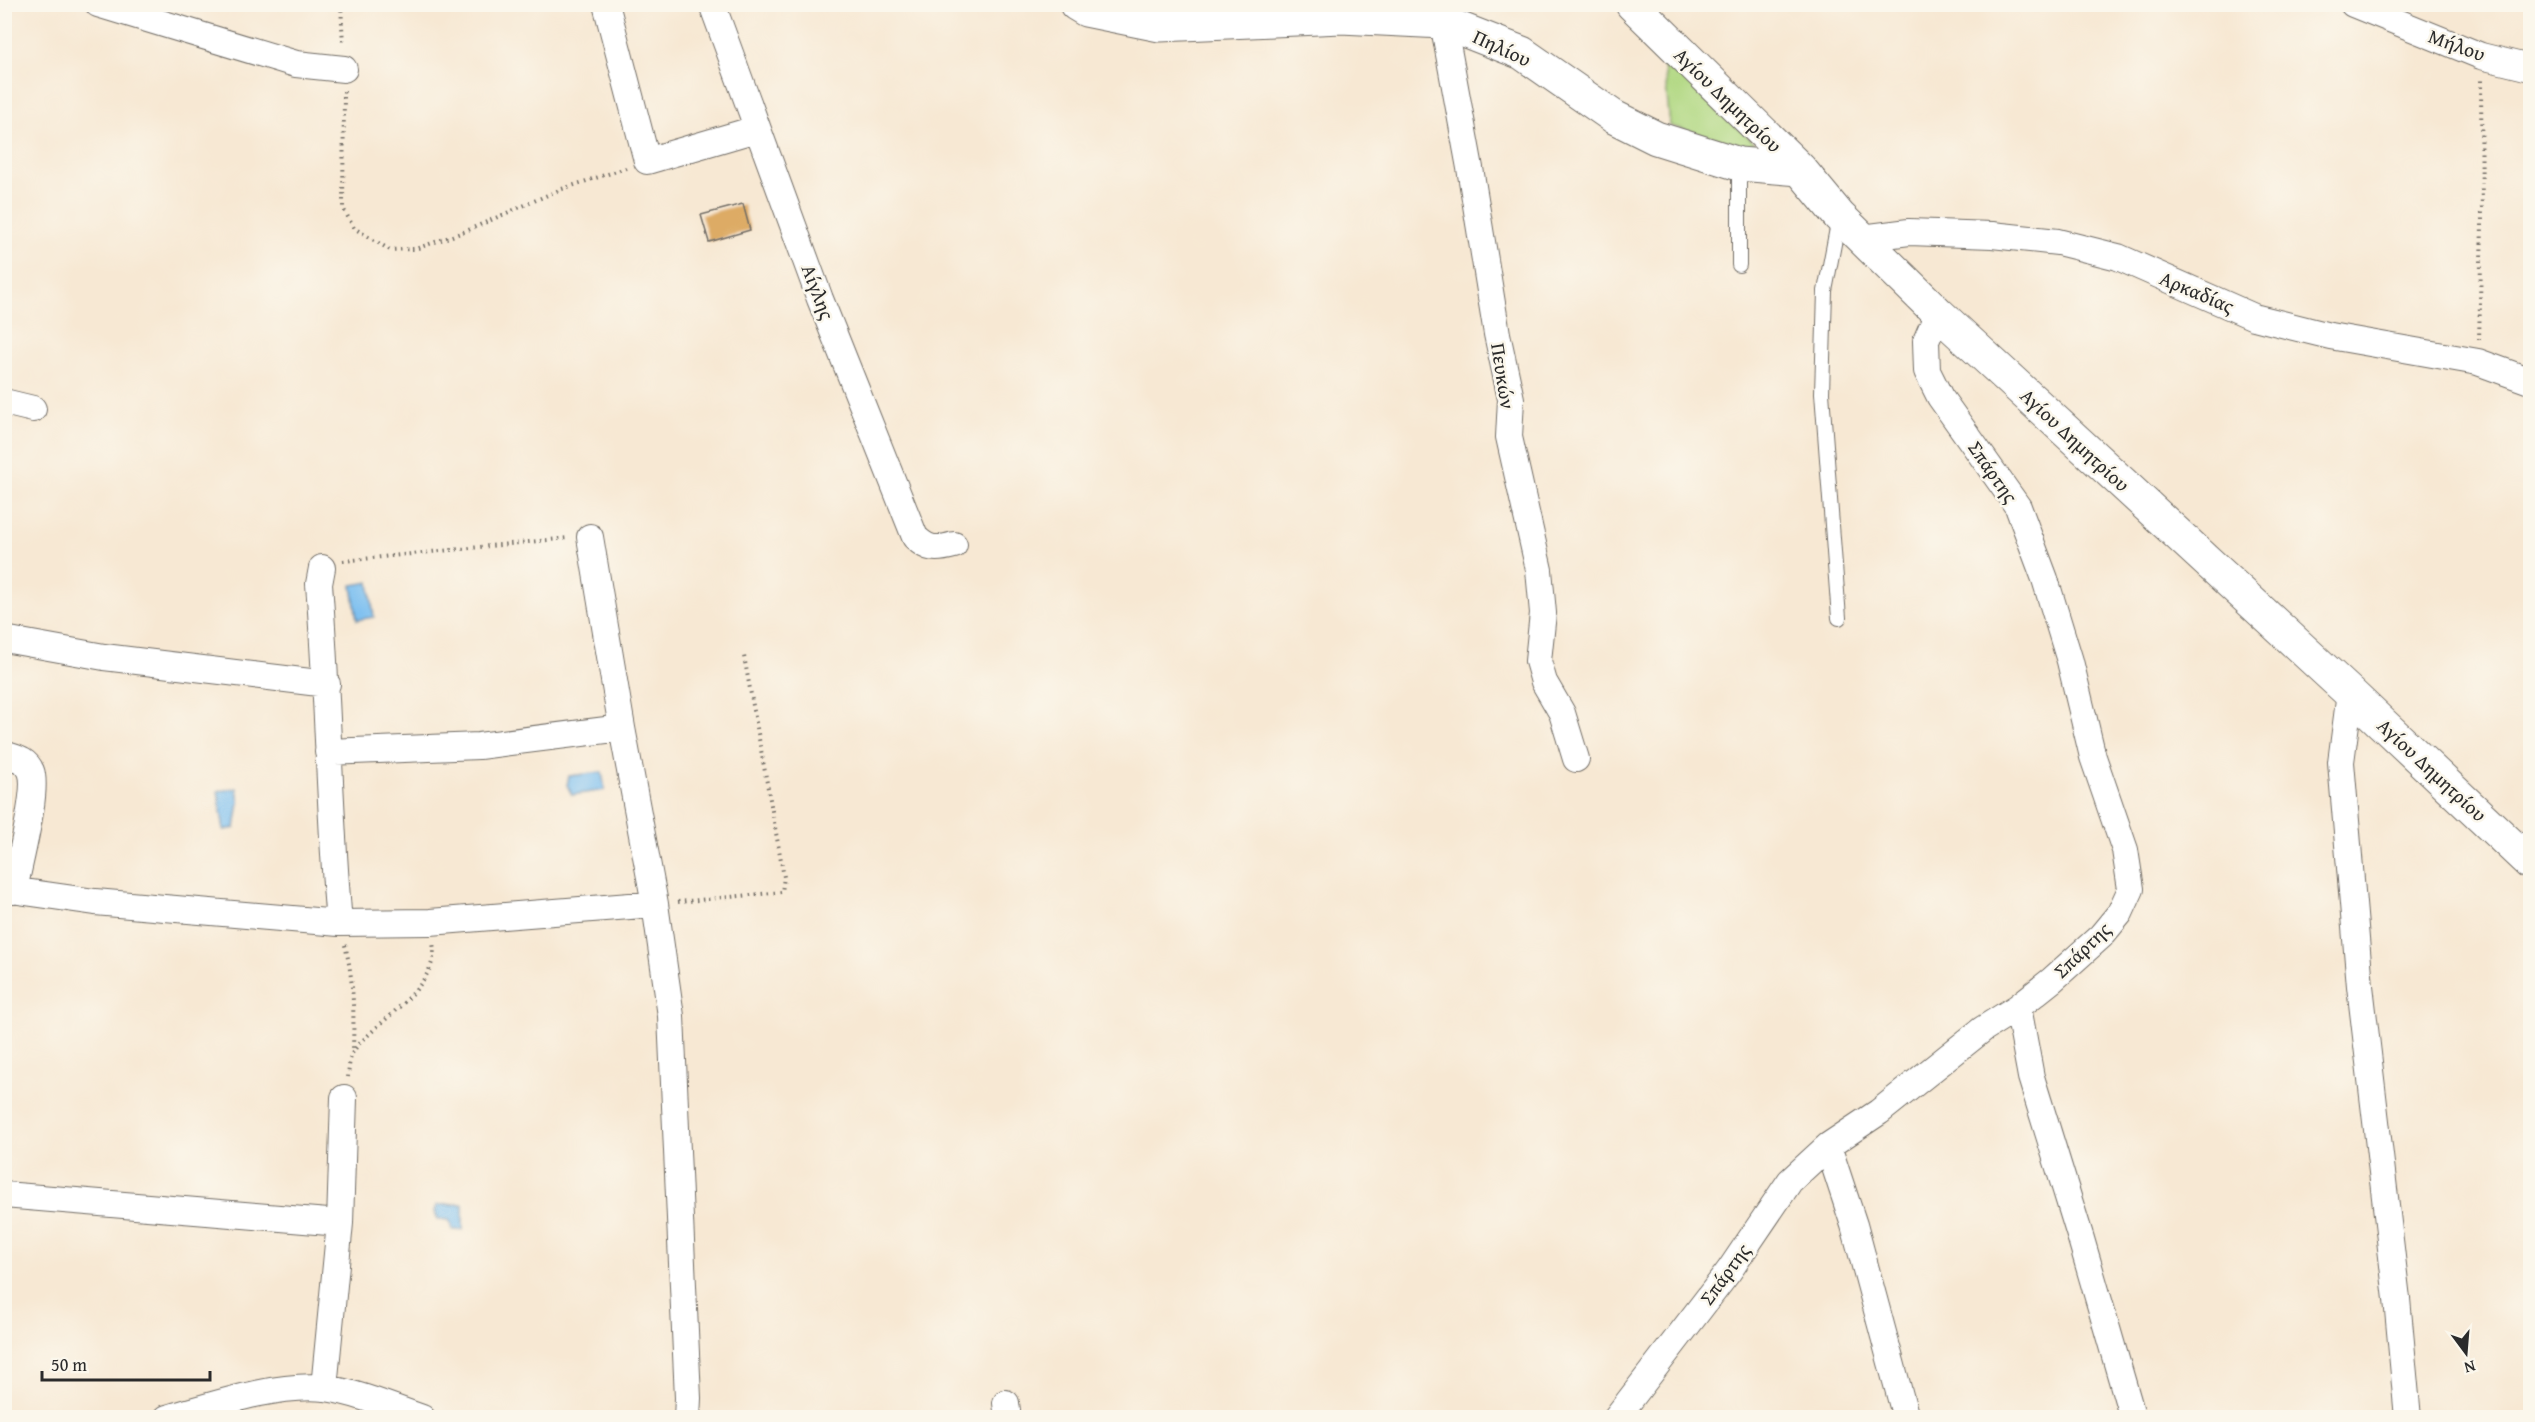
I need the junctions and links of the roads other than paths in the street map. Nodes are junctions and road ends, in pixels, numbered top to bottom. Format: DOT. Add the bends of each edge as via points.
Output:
graph roads {
  1 [pos="98,4"];
  2 [pos="606,4"];
  3 [pos="711,4"];
  4 [pos="1076,4"];
  5 [pos="1632,4"];
  6 [pos="2353,4"];
  7 [pos="1443,22"];
  8 [pos="2530,68"];
  9 [pos="344,69"];
  10 [pos="756,129"];
  11 [pos="1739,164"];
  12 [pos="1800,170"];
  13 [pos="1850,227"];
  14 [pos="1739,265"];
  15 [pos="1938,313"];
  16 [pos="2530,381"];
  17 [pos="4,402"];
  18 [pos="33,409"];
  19 [pos="590,537"];
  20 [pos="954,545"];
  21 [pos="322,568"];
  22 [pos="1839,618"];
  23 [pos="4,639"];
  24 [pos="327,684"];
  25 [pos="2350,693"];
  26 [pos="622,728"];
  27 [pos="328,752"];
  28 [pos="4,754"];
  29 [pos="1576,759"];
  30 [pos="2530,863"];
  31 [pos="9,890"];
  32 [pos="655,904"];
  33 [pos="339,923"];
  34 [pos="2018,1007"];
  35 [pos="344,1098"];
  36 [pos="1828,1146"];
  37 [pos="4,1195"];
  38 [pos="340,1223"];
  39 [pos="324,1388"];
  40 [pos="2130,1408"];
  41 [pos="386,1411"];
  42 [pos="167,1418"];
  43 [pos="422,1418"];
  44 [pos="687,1418"];
  45 [pos="1616,1418"];
  46 [pos="1906,1418"];
  47 [pos="2408,1418"];
  1 -- 9 [label="street" via="296,64"];
  2 -- 10 [label="street" via="647,161"];
  3 -- 10 [label="street, Αίγλης"];
  4 -- 7 [label="street, Πηλίου" via="1086,10 1160,25 1341,17"];
  5 -- 12 [label="street, Αγίου Δημητρίου"];
  6 -- 8 [label="street, Μήλου" via="2481,56"];
  7 -- 11 [label="street, Πηλίου" via="1522,53 1614,117 1656,138"];
  7 -- 29 [label="street, Πευκών" via="1510,399 1510,445 1539,570 1543,613 1538,661 1544,682 1562,713"];
  10 -- 20 [label="street, Αίγλης" via="915,537 924,546 937,550"];
  11 -- 12 [label="street, Πηλίου"];
  11 -- 14 [label="lane"];
  12 -- 13 [label="street, Αγίου Δημητρίου"];
  13 -- 15 [label="street, Αγίου Δημητρίου"];
  13 -- 16 [label="street, Αρκαδίας" via="2058,242 2118,257 2254,317 2330,336 2478,362"];
  13 -- 22 [label="lane" via="1825,291 1822,393"];
  15 -- 25 [label="street, Αγίου Δημητρίου"];
  15 -- 34 [label="street, Σπάρτης" via="1926,342 1927,371 1940,397 2018,507 2070,661 2093,757 2125,850 2131,889 2120,913 2101,936"];
  17 -- 18 [label="street"];
  19 -- 26 [label="street"];
  21 -- 24 [label="street" via="319,584"];
  23 -- 24 [label="street" via="104,657"];
  24 -- 27 [label="street"];
  25 -- 30 [label="street, Αγίου Δημητρίου"];
  25 -- 47 [label="street" via="2341,762"];
  26 -- 27 [label="street" via="478,746"];
  26 -- 32 [label="street"];
  27 -- 33 [label="street"];
  28 -- 31 [label="street" via="22,760 31,771 33,789"];
  31 -- 33 [label="street" via="95,902"];
  32 -- 33 [label="street" via="430,922"];
  32 -- 44 [label="street" via="671,1016"];
  34 -- 36 [label="street, Σπάρτης"];
  34 -- 40 [label="street" via="2031,1077"];
  35 -- 38 [label="street"];
  36 -- 45 [label="street, Σπάρτης" via="1790,1181 1729,1271"];
  36 -- 46 [label="street" via="1854,1225"];
  37 -- 38 [label="street"];
  38 -- 39 [label="street"];
  39 -- 41 [label="street"];
  39 -- 42 [label="street" via="242,1397"];
  41 -- 43 [label="street"];
}
